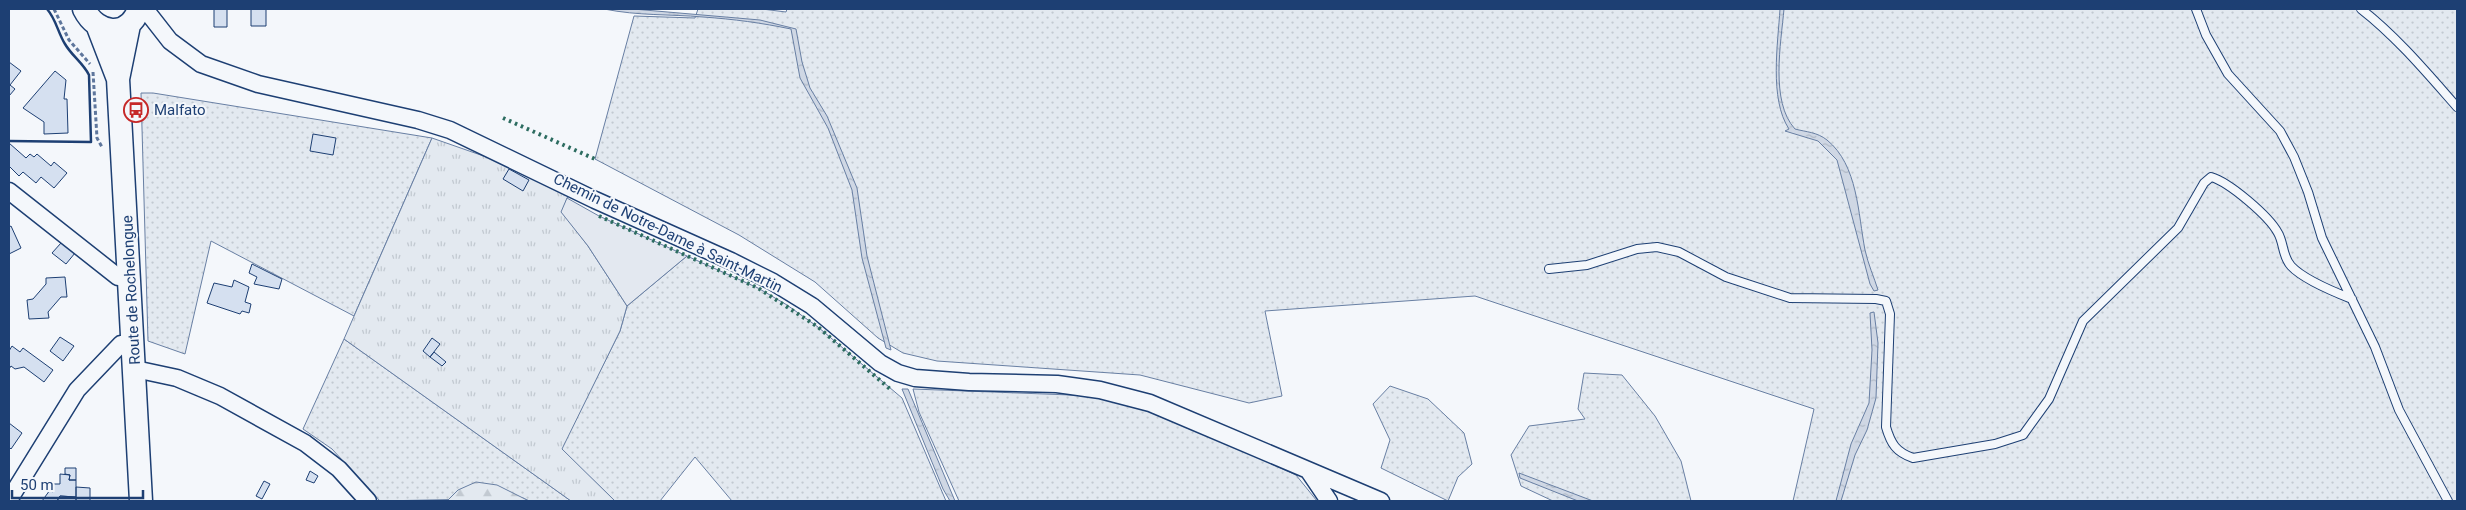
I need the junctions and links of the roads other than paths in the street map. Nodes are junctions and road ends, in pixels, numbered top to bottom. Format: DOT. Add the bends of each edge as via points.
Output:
graph roads {
  1 [pos="84,9"];
  2 [pos="2196,9"];
  3 [pos="2361,9"];
  4 [pos="136,16"];
  5 [pos="98,27"];
  6 [pos="118,78"];
  7 [pos="2457,107"];
  8 [pos="9,191"];
  9 [pos="1549,269"];
  10 [pos="130,277"];
  11 [pos="2352,299"];
  12 [pos="134,343"];
  13 [pos="135,369"];
  14 [pos="1307,470"];
  15 [pos="9,500"];
  16 [pos="141,501"];
  17 [pos="368,501"];
  18 [pos="1329,501"];
  19 [pos="1381,501"];
  20 [pos="2448,501"];
  1 -- 5 [label="main road, Route de Rochelongue"];
  2 -- 11 [label="lane" via="2206,35 2228,74 2280,132 2308,192 2322,238"];
  3 -- 7 [label="lane" via="2411,56"];
  4 -- 5 [label="main road" via="119,29"];
  4 -- 6 [label="main road, Route de Rochelongue"];
  4 -- 14 [label="street, Chemin de Notre-Dame à Saint-Martin" via="202,64 231,76 418,120 498,151 595,200 773,282 812,306 880,363 898,373 924,378 1057,384 1100,390 1150,402"];
  5 -- 6 [label="main road, Route de Rochelongue"];
  6 -- 10 [label="main road, Route de Rochelongue"];
  8 -- 10 [label="street" via="118,278"];
  9 -- 11 [label="lane" via="1587,265 1636,249 1657,247 1679,252 1726,278 1790,298 1886,301 1890,314 1886,427 1891,444 1902,454 1913,458 1995,444 2023,434 2048,399 2083,320 2178,228 2204,183 2211,177 2222,180 2237,191 2278,233 2290,266"];
  10 -- 12 [label="main road, Route de Rochelongue"];
  11 -- 20 [label="lane" via="2399,410"];
  12 -- 13 [label="main road, Route de Rochelongue"];
  12 -- 15 [label="street" via="121,344 76,390"];
  13 -- 16 [label="main road, Route de Rochelongue"];
  13 -- 17 [label="street" via="178,378 220,396 305,443 339,469"];
  14 -- 18 [label="street"];
  14 -- 19 [label="street, Chemin de Notre-Dame à Saint-Martin"];
}
